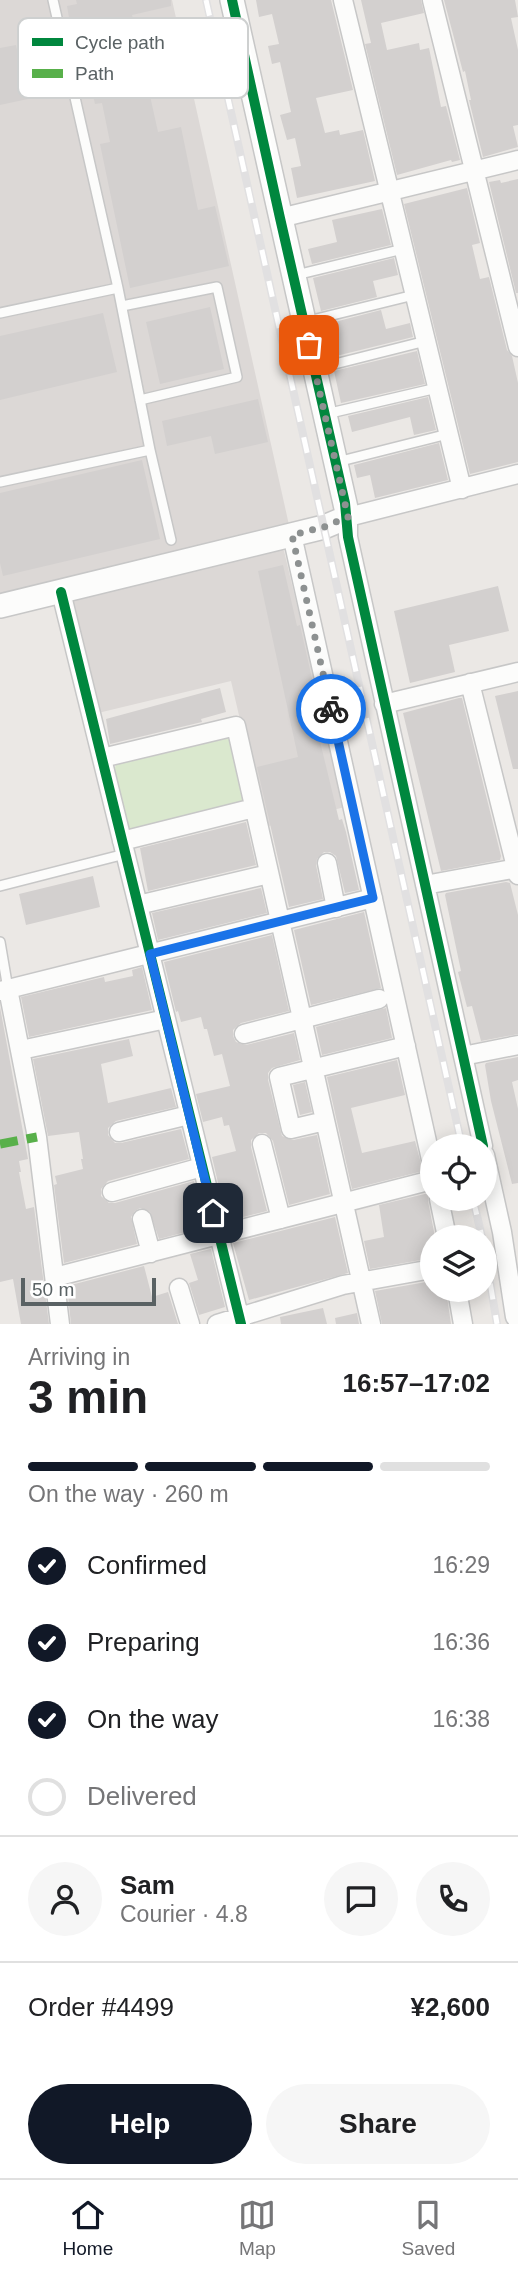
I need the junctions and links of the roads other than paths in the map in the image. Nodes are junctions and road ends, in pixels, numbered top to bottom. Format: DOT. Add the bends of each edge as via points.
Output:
graph roads {
  1 [pos="53,0"];
  2 [pos="232,0"];
  3 [pos="342,0"];
  4 [pos="432,0"];
  5 [pos="57,18"];
  6 [pos="236,18"];
  7 [pos="248,73"];
  8 [pos="75,98"];
  9 [pos="518,160"];
  10 [pos="474,170"];
  11 [pos="389,192"];
  12 [pos="280,218"];
  13 [pos="403,249"];
  14 [pos="293,276"];
  15 [pos="118,288"];
  16 [pos="414,295"];
  17 [pos="122,306"];
  18 [pos="0,313"];
  19 [pos="303,322"];
  20 [pos="426,341"];
  21 [pos="518,346"];
  22 [pos="314,369"];
  23 [pos="437,388"];
  24 [pos="140,400"];
  25 [pos="325,415"];
  26 [pos="448,434"];
  27 [pos="150,450"];
  28 [pos="335,462"];
  29 [pos="518,474"];
  30 [pos="0,482"];
  31 [pos="462,489"];
  32 [pos="348,517"];
  33 [pos="292,535"];
  34 [pos="172,540"];
  35 [pos="61,592"];
  36 [pos="0,606"];
  37 [pos="518,672"];
  38 [pos="470,683"];
  39 [pos="384,704"];
  40 [pos="102,758"];
  41 [pos="254,808"];
  42 [pos="124,847"];
  43 [pos="327,863"];
  44 [pos="517,870"];
  45 [pos="270,874"];
  46 [pos="425,885"];
  47 [pos="0,886"];
  48 [pos="373,898"];
  49 [pos="138,905"];
  50 [pos="336,908"];
  51 [pos="280,922"];
  52 [pos="0,942"];
  53 [pos="150,954"];
  54 [pos="4,990"];
  55 [pos="379,999"];
  56 [pos="166,1019"];
  57 [pos="302,1019"];
  58 [pos="244,1034"];
  59 [pos="518,1045"];
  60 [pos="406,1046"];
  61 [pos="21,1050"];
  62 [pos="463,1056"];
  63 [pos="313,1069"];
  64 [pos="189,1115"];
  65 [pos="325,1121"];
  66 [pos="119,1132"];
  67 [pos="425,1134"];
  68 [pos="480,1134"];
  69 [pos="262,1144"];
  70 [pos="202,1167"];
  71 [pos="420,1183"];
  72 [pos="497,1191"];
  73 [pos="112,1192"];
  74 [pos="344,1204"];
  75 [pos="142,1219"];
  76 [pos="281,1219"];
  77 [pos="510,1230"];
  78 [pos="219,1235"];
  79 [pos="152,1253"];
  80 [pos="420,1271"];
  81 [pos="55,1277"];
  82 [pos="362,1282"];
  83 [pos="179,1287"];
  84 [pos="459,1302"];
  85 [pos="515,1317"];
  86 [pos="240,1320"];
  87 [pos="60,1324"];
  88 [pos="190,1324"];
  89 [pos="217,1324"];
  90 [pos="371,1324"];
  91 [pos="463,1324"];
  1 -- 5 [label="lane"];
  2 -- 6 [label="street"];
  3 -- 11 [label="street"];
  4 -- 10 [label="street"];
  7 -- 12 [label="street"];
  8 -- 15 [label="lane"];
  9 -- 10 [label="street"];
  10 -- 11 [label="street"];
  10 -- 21 [label="street"];
  11 -- 12 [label="street"];
  11 -- 13 [label="street"];
  12 -- 14 [label="street"];
  13 -- 14 [label="lane"];
  13 -- 16 [label="street"];
  14 -- 19 [label="street"];
  15 -- 17 [label="lane"];
  15 -- 18 [label="lane"];
  16 -- 19 [label="lane"];
  16 -- 20 [label="street"];
  17 -- 24 [label="lane"];
  17 -- 24 [label="lane" via="217,287 237,377"];
  19 -- 22 [label="street"];
  20 -- 22 [label="lane"];
  20 -- 23 [label="street"];
  22 -- 25 [label="street"];
  23 -- 25 [label="lane"];
  23 -- 26 [label="street"];
  24 -- 27 [label="lane"];
  25 -- 28 [label="street"];
  26 -- 28 [label="lane"];
  26 -- 31 [label="street"];
  27 -- 30 [label="lane"];
  27 -- 34 [label="lane"];
  28 -- 32 [label="street"];
  29 -- 31 [label="street"];
  31 -- 32 [label="street"];
  32 -- 33 [label="street"];
  32 -- 39 [label="street" via="348,537"];
  33 -- 35 [label="street"];
  33 -- 48 [label="street"];
  35 -- 36 [label="street"];
  35 -- 40 [label="street"];
  37 -- 38 [label="street"];
  38 -- 39 [label="street"];
  38 -- 44 [label="street"];
  39 -- 46 [label="street"];
  40 -- 41 [label="street" via="236,726"];
  40 -- 42 [label="street"];
  41 -- 42 [label="street"];
  41 -- 45 [label="street"];
  42 -- 47 [label="lane"];
  42 -- 49 [label="street"];
  43 -- 50 [label="street"];
  44 -- 46 [label="street"];
  45 -- 49 [label="street"];
  45 -- 51 [label="street"];
  46 -- 62 [label="street"];
  48 -- 50 [label="street"];
  48 -- 60 [label="street"];
  49 -- 53 [label="street"];
  50 -- 51 [label="street"];
  51 -- 53 [label="street"];
  51 -- 57 [label="street"];
  52 -- 54 [label="lane"];
  53 -- 54 [label="street"];
  53 -- 56 [label="street"];
  54 -- 61 [label="street"];
  55 -- 57 [label="street"];
  56 -- 61 [label="street"];
  56 -- 64 [label="street"];
  57 -- 58 [label="street"];
  57 -- 63 [label="street"];
  59 -- 62 [label="street"];
  60 -- 63 [label="street"];
  60 -- 67 [label="street"];
  61 -- 81 [label="street"];
  62 -- 68 [label="street"];
  63 -- 65 [label="street"];
  63 -- 65 [label="street" via="279,1077 291,1129"];
  64 -- 66 [label="street"];
  64 -- 70 [label="street"];
  65 -- 74 [label="street"];
  69 -- 76 [label="street"];
  70 -- 73 [label="street"];
  70 -- 78 [label="street"];
  71 -- 74 [label="street"];
  72 -- 77 [label="street"];
  74 -- 76 [label="street"];
  74 -- 82 [label="street"];
  75 -- 79 [label="street"];
  76 -- 78 [label="street"];
  77 -- 85 [label="street"];
  78 -- 79 [label="street"];
  78 -- 86 [label="street"];
  79 -- 81 [label="street"];
  80 -- 82 [label="street"];
  81 -- 87 [label="street"];
  82 -- 86 [label="street"];
  82 -- 90 [label="street"];
  83 -- 88 [label="street"];
  84 -- 91 [label="street"];
  86 -- 89 [label="street"];
}
